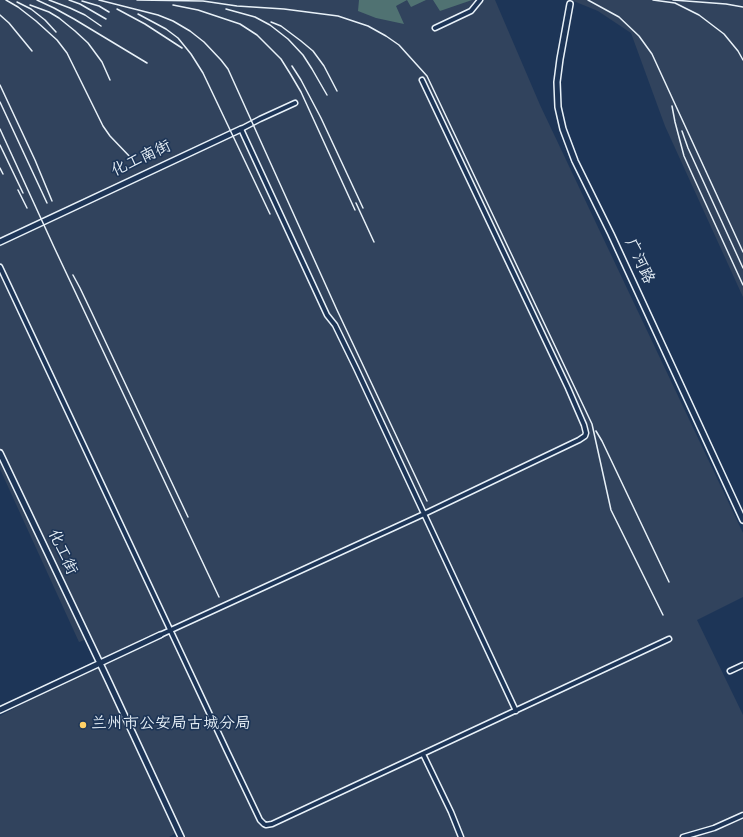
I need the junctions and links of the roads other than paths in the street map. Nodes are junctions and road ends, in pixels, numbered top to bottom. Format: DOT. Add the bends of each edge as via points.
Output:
graph roads {
  1 [pos="480,0"];
  2 [pos="568,2"];
  3 [pos="434,28"];
  4 [pos="422,80"];
  5 [pos="295,103"];
  6 [pos="241,129"];
  7 [pos="0,242"];
  8 [pos="0,267"];
  9 [pos="0,453"];
  10 [pos="424,514"];
  11 [pos="743,520"];
  12 [pos="171,630"];
  13 [pos="160,635"];
  14 [pos="669,639"];
  15 [pos="99,663"];
  16 [pos="743,665"];
  17 [pos="730,672"];
  18 [pos="0,710"];
  19 [pos="516,711"];
  20 [pos="423,754"];
  21 [pos="743,815"];
  22 [pos="181,837"];
  23 [pos="461,837"];
  24 [pos="683,837"];
  1 -- 3 [label="street" via="471,11"];
  2 -- 11 [label="street, 广河路" via="557,82 558,107 563,129 575,160"];
  4 -- 10 [label="street" via="568,388 586,433 579,440"];
  5 -- 6 [label="street, 化工南街"];
  6 -- 7 [label="street, 化工南街"];
  6 -- 10 [label="street" via="327,315 356,368"];
  8 -- 12 [label="street"];
  9 -- 15 [label="street, 化工街"];
  10 -- 12 [label="street"];
  10 -- 19 [label="street"];
  12 -- 13 [label="street"];
  12 -- 20 [label="street" via="260,820 266,825"];
  13 -- 15 [label="street"];
  14 -- 19 [label="street"];
  15 -- 18 [label="street"];
  15 -- 22 [label="street, 化工街"];
  16 -- 17 [label="street"];
  19 -- 20 [label="street"];
  20 -- 23 [label="street"];
  21 -- 24 [label="street" via="714,828"];
}
